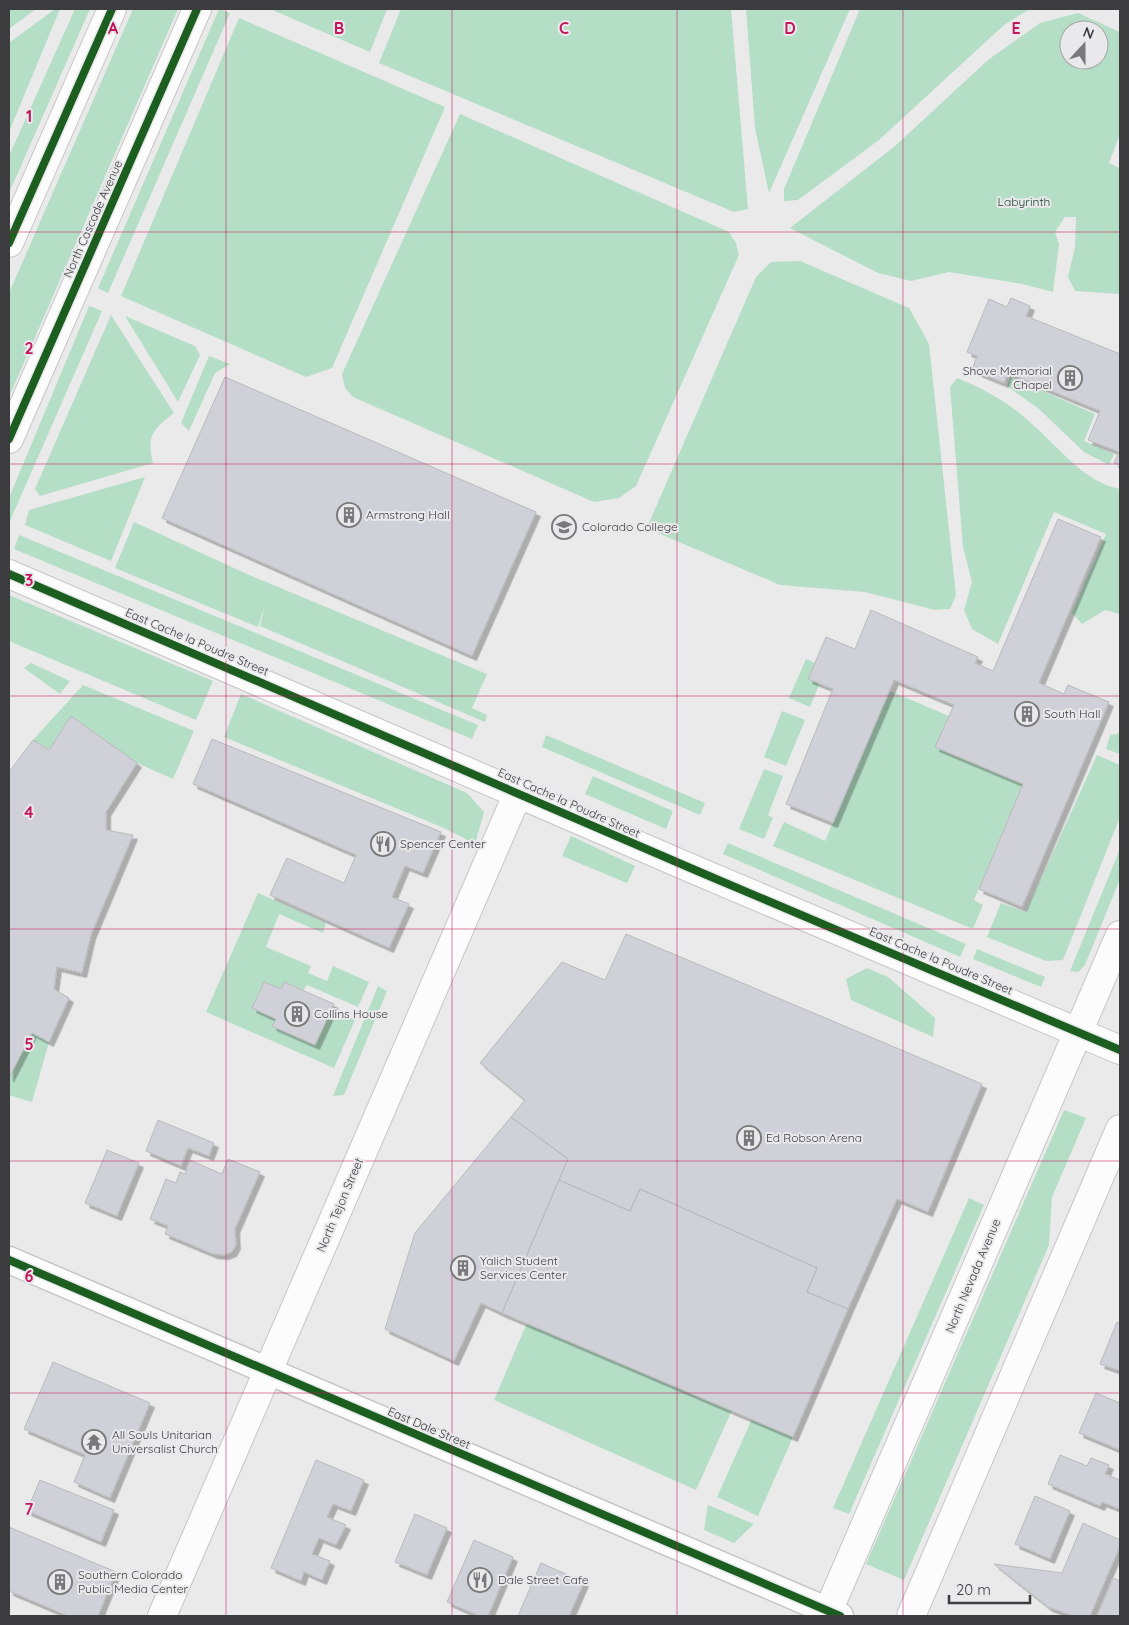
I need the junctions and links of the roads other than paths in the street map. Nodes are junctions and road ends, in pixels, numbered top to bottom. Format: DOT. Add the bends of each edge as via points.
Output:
graph roads {
  1 [pos="112,9"];
  2 [pos="197,9"];
  3 [pos="9,243"];
  4 [pos="9,439"];
  5 [pos="9,574"];
  6 [pos="518,793"];
  7 [pos="1120,935"];
  8 [pos="1080,1032"];
  9 [pos="1120,1050"];
  10 [pos="1120,1130"];
  11 [pos="9,1260"];
  12 [pos="268,1371"];
  13 [pos="831,1615"];
  14 [pos="162,1616"];
  15 [pos="911,1616"];
  1 -- 3 [label="street"];
  2 -- 4 [label="street, North Cascade Avenue"];
  5 -- 6 [label="street, East Cache la Poudre Street"];
  6 -- 8 [label="street, East Cache la Poudre Street"];
  6 -- 12 [label="street, North Tejon Street"];
  7 -- 8 [label="street, North Nevada Avenue"];
  8 -- 9 [label="street, East Cache la Poudre Street"];
  8 -- 13 [label="street, North Nevada Avenue"];
  10 -- 15 [label="street"];
  11 -- 12 [label="street, East Dale Street"];
  12 -- 13 [label="street, East Dale Street"];
  12 -- 14 [label="street, North Tejon Street"];
}
